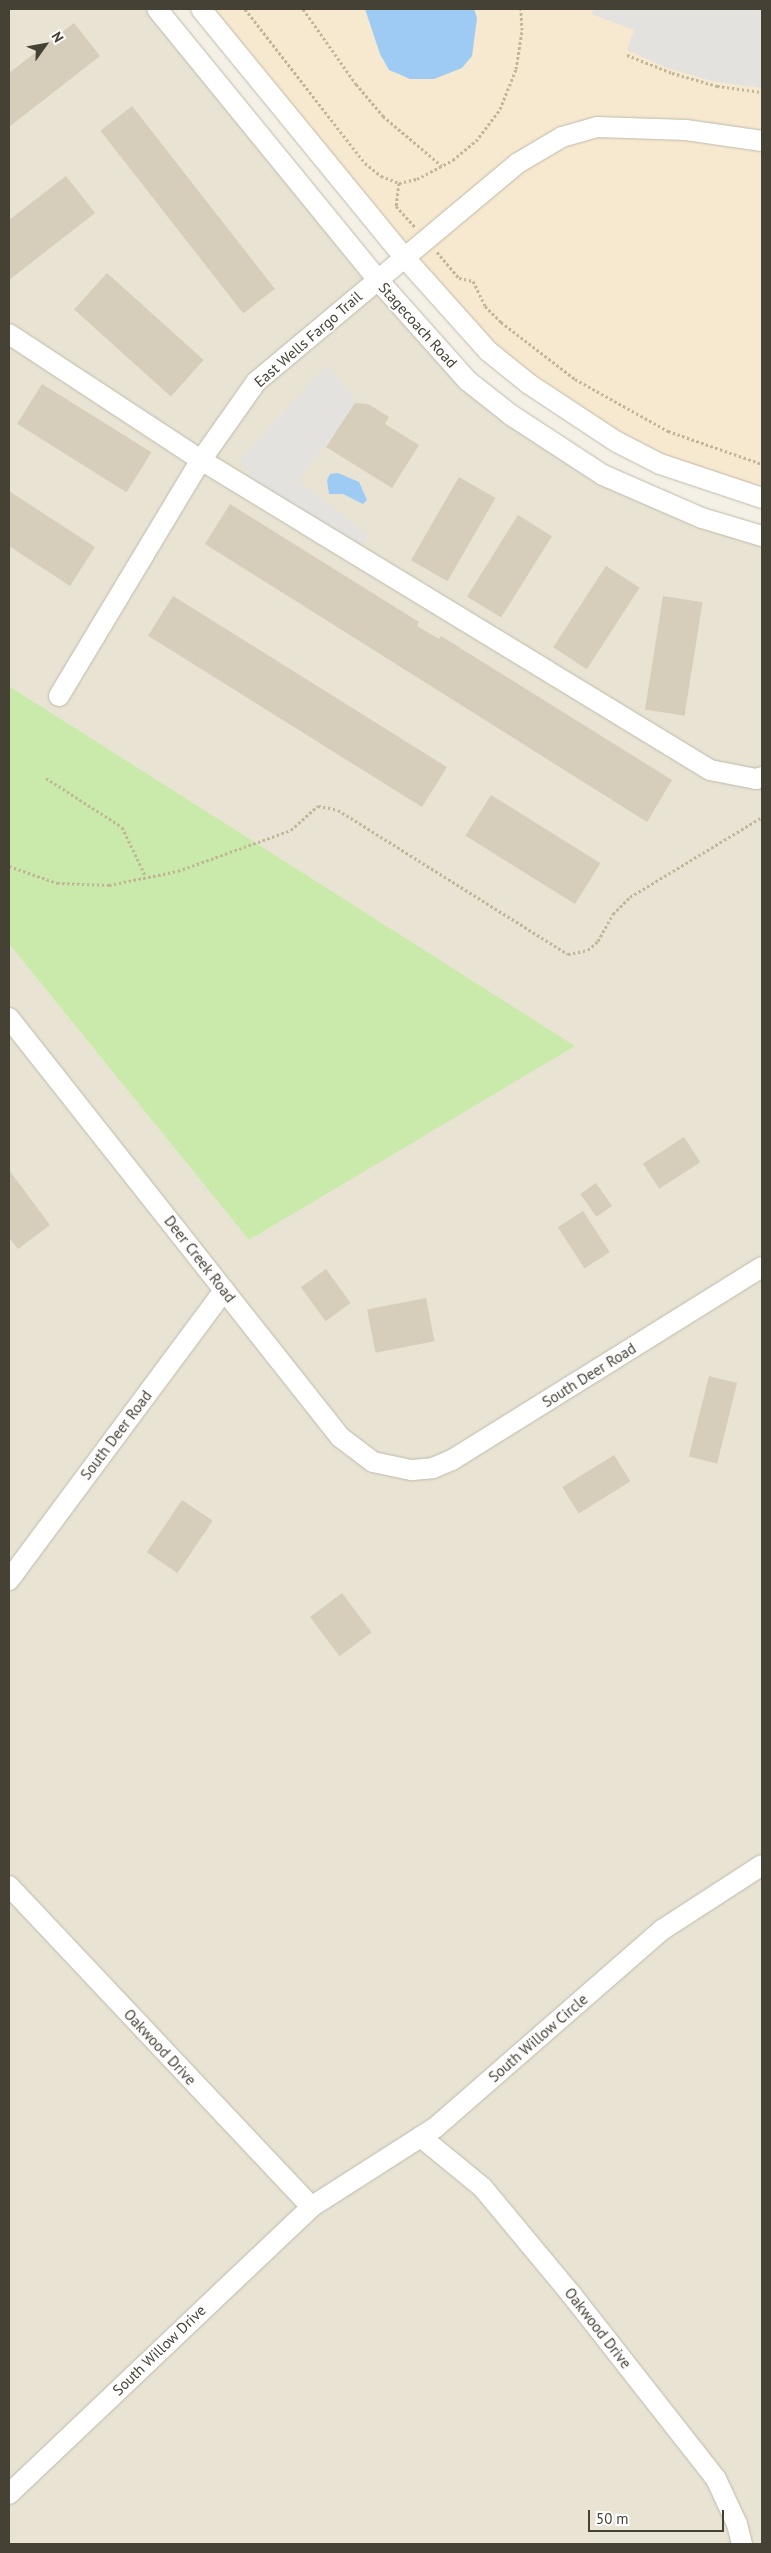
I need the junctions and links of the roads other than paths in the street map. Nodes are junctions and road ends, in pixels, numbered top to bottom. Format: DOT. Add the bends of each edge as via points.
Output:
graph roads {
  1 [pos="157,9"];
  2 [pos="201,9"];
  3 [pos="762,141"];
  4 [pos="404,257"];
  5 [pos="377,279"];
  6 [pos="9,334"];
  7 [pos="201,460"];
  8 [pos="762,498"];
  9 [pos="762,536"];
  10 [pos="59,696"];
  11 [pos="762,777"];
  12 [pos="9,1018"];
  13 [pos="762,1267"];
  14 [pos="224,1290"];
  15 [pos="412,1470"];
  16 [pos="9,1580"];
  17 [pos="762,1865"];
  18 [pos="9,1886"];
  19 [pos="421,2137"];
  20 [pos="311,2207"];
  21 [pos="9,2494"];
  22 [pos="742,2544"];
  1 -- 5 [label="street, Stagecoach Road"];
  2 -- 4 [label="street"];
  3 -- 4 [label="street, East Wells Fargo Trail" via="632,126 597,127 562,137 518,164"];
  4 -- 5 [label="street, East Wells Fargo Trail"];
  4 -- 8 [label="street" via="488,352 573,414 660,464"];
  5 -- 7 [label="street, East Wells Fargo Trail" via="256,382"];
  5 -- 9 [label="street, Stagecoach Road" via="468,380 556,446 603,475 648,497"];
  6 -- 7 [label="street"];
  7 -- 10 [label="street, East Wells Fargo Trail"];
  7 -- 11 [label="street" via="710,770 756,779"];
  12 -- 14 [label="street, Deer Creek Road"];
  13 -- 15 [label="street, South Deer Road" via="458,1457 432,1468"];
  14 -- 15 [label="street, Deer Creek Road" via="355,1451 373,1462"];
  14 -- 16 [label="street, South Deer Road"];
  17 -- 19 [label="street, South Willow Circle" via="662,1930"];
  18 -- 20 [label="street, Oakwood Drive"];
  19 -- 20 [label="street, South Willow Circle"];
  19 -- 22 [label="street, Oakwood Drive" via="483,2188 572,2294 716,2479 737,2524"];
  20 -- 21 [label="street, South Willow Drive"];
}
